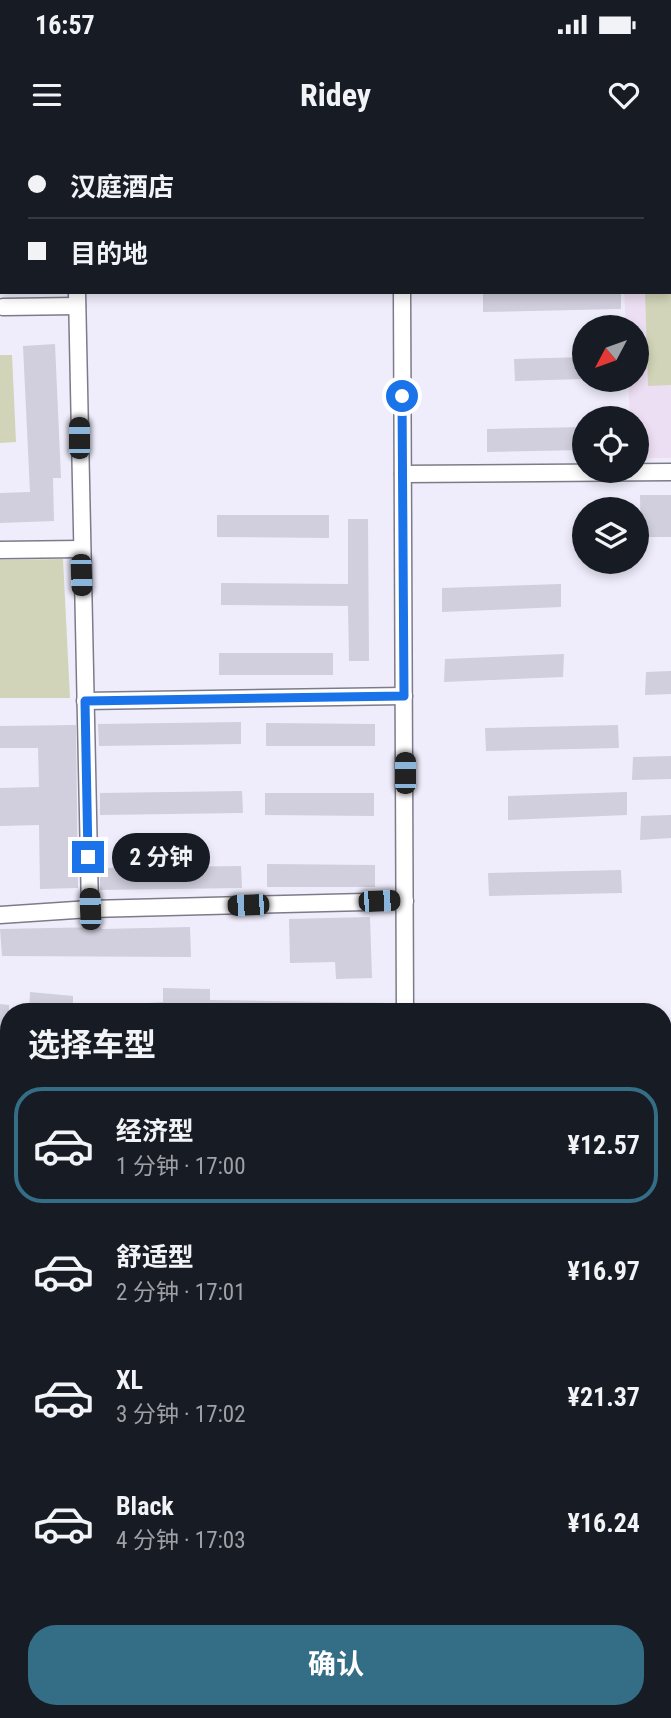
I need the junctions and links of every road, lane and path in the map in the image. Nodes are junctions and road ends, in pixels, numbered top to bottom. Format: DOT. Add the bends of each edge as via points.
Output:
graph roads {
  1 [pos="402,294"];
  2 [pos="77,299"];
  3 [pos="3,307"];
  4 [pos="671,472"];
  5 [pos="403,474"];
  6 [pos="81,549"];
  7 [pos="0,550"];
  8 [pos="404,696"];
  9 [pos="85,701"];
  10 [pos="405,901"];
  11 [pos="90,909"];
  12 [pos="0,915"];
  13 [pos="405,1003"];
  1 -- 5 [label="street"];
  2 -- 3 [label="street"];
  2 -- 6 [label="street"];
  4 -- 5 [label="street"];
  5 -- 8 [label="street"];
  6 -- 7 [label="street"];
  6 -- 9 [label="street"];
  8 -- 9 [label="street"];
  8 -- 10 [label="street"];
  9 -- 11 [label="street"];
  10 -- 11 [label="street"];
  10 -- 13 [label="street"];
  11 -- 12 [label="street"];
}
